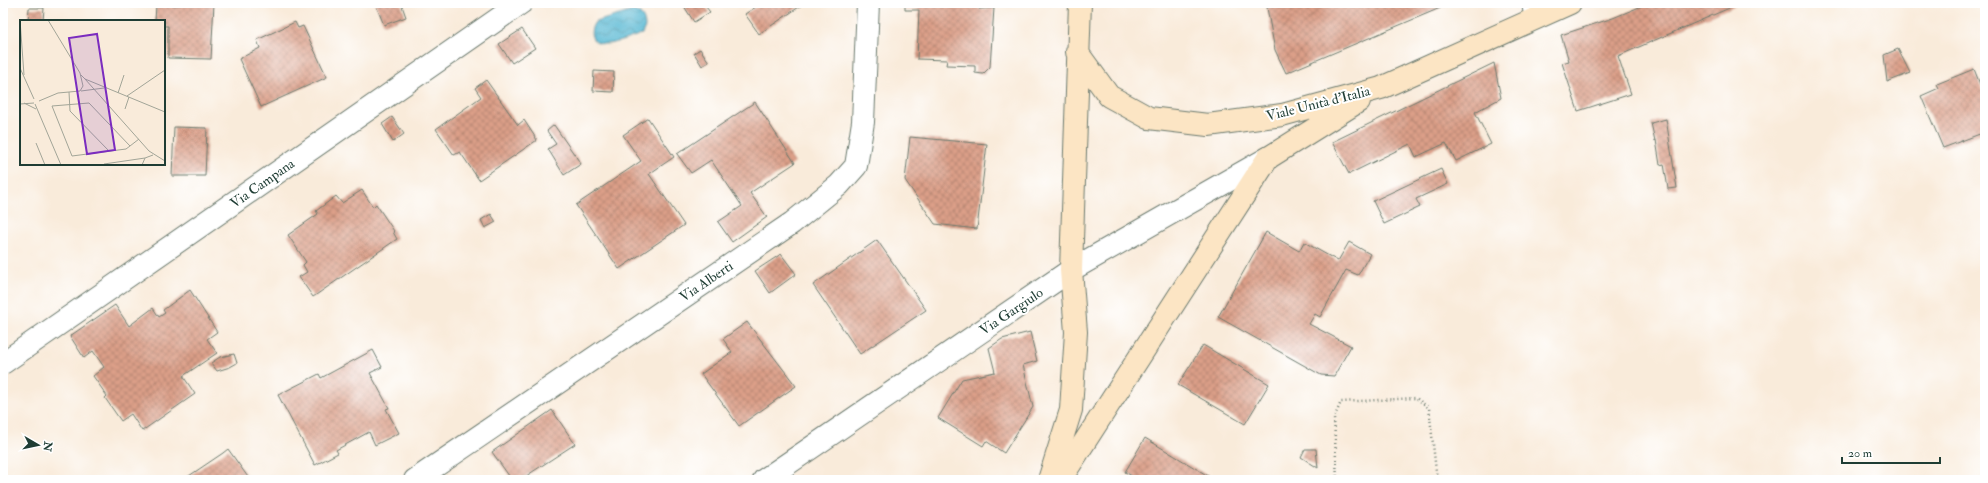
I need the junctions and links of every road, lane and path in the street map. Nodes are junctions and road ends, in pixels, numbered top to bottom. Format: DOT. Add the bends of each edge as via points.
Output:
graph roads {
  1 [pos="521,3"];
  2 [pos="868,3"];
  3 [pos="1080,3"];
  4 [pos="1570,3"];
  5 [pos="1532,11"];
  6 [pos="1077,52"];
  7 [pos="1381,88"];
  8 [pos="1268,158"];
  9 [pos="1071,270"];
  10 [pos="3,363"];
  11 [pos="415,480"];
  12 [pos="764,480"];
  13 [pos="1049,480"];
  14 [pos="1060,480"];
  15 [pos="1337,480"];
  16 [pos="1437,480"];
  1 -- 10 [label="street, Via Campana"];
  2 -- 11 [label="street, Via Alberti" via="863,122 856,166 839,185 792,223"];
  3 -- 6 [label="street"];
  4 -- 5 [label="street, Viale Unità d'Italia"];
  5 -- 7 [label="street, Viale Unità d'Italia"];
  6 -- 7 [label="street, Viale Unità d'Italia" via="1110,96 1149,118 1156,119 1208,125 1282,115"];
  6 -- 9 [label="street"];
  7 -- 8 [label="street"];
  8 -- 9 [label="street, Via Gargiulo"];
  8 -- 14 [label="street"];
  9 -- 12 [label="street, Via Gargiulo"];
  9 -- 13 [label="street" via="1076,332 1071,410"];
  15 -- 16 [label="path" via="1334,418 1341,402 1416,398 1429,408"];
}
